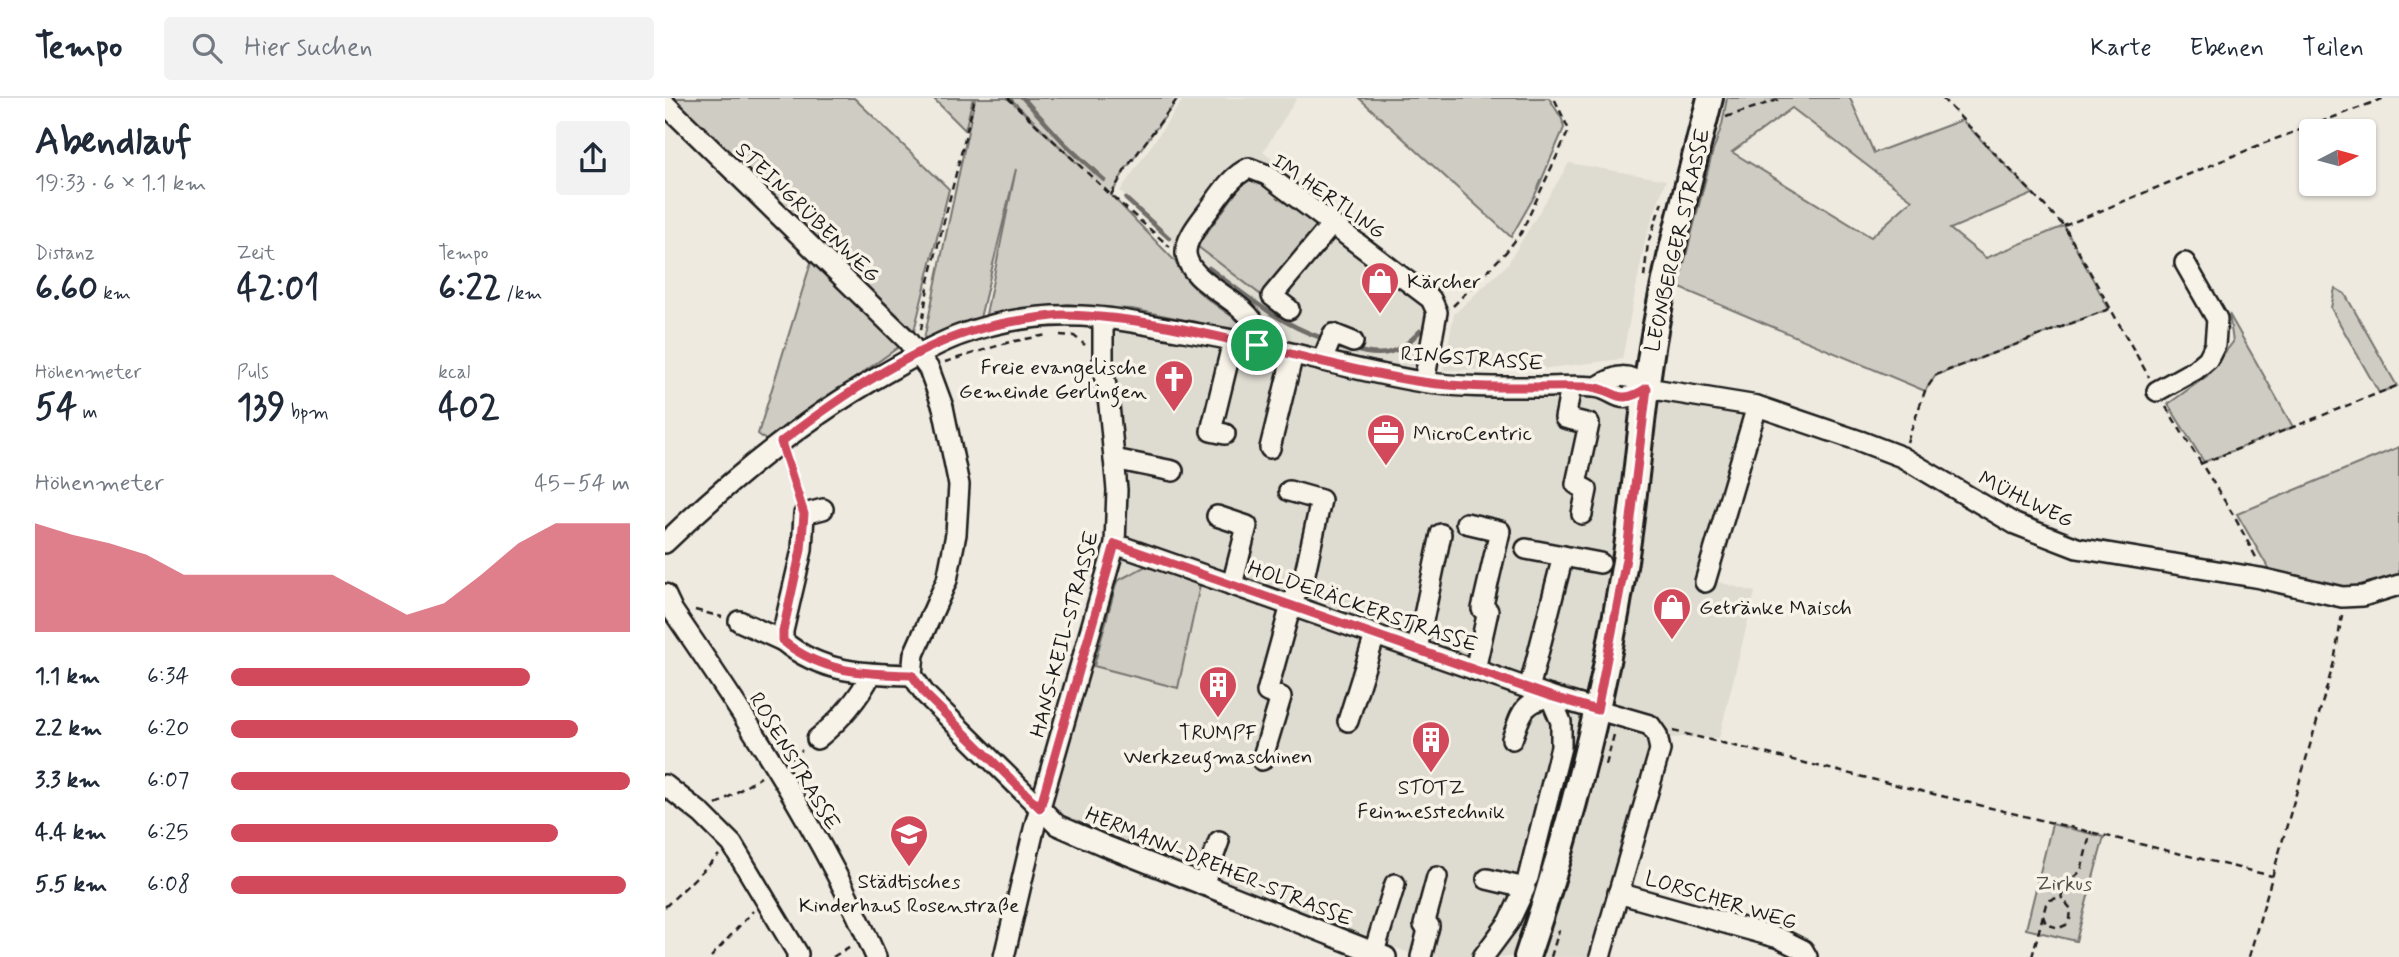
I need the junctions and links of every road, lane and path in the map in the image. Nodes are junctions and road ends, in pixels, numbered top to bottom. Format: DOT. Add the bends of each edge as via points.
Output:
graph roads {
  1 [pos="975,98"];
  2 [pos="1008,98"];
  3 [pos="1178,98"];
  4 [pos="1554,98"];
  5 [pos="1783,98"];
  6 [pos="1942,98"];
  7 [pos="2385,98"];
  8 [pos="665,104"];
  9 [pos="1707,108"];
  10 [pos="1111,195"];
  11 [pos="1332,224"];
  12 [pos="2063,226"];
  13 [pos="1186,254"];
  14 [pos="2185,263"];
  15 [pos="1289,309"];
  16 [pos="2109,309"];
  17 [pos="1437,312"];
  18 [pos="1103,318"];
  19 [pos="1233,341"];
  20 [pos="1353,342"];
  21 [pos="1102,344"];
  22 [pos="1257,345"];
  23 [pos="1293,354"];
  24 [pos="1322,360"];
  25 [pos="924,362"];
  26 [pos="1424,382"];
  27 [pos="2399,385"];
  28 [pos="1571,387"];
  29 [pos="1647,388"];
  30 [pos="2157,391"];
  31 [pos="1757,406"];
  32 [pos="1225,434"];
  33 [pos="781,442"];
  34 [pos="1270,448"];
  35 [pos="1902,457"];
  36 [pos="1114,459"];
  37 [pos="2200,464"];
  38 [pos="1174,471"];
  39 [pos="1289,491"];
  40 [pos="814,512"];
  41 [pos="1581,514"];
  42 [pos="1217,516"];
  43 [pos="1466,523"];
  44 [pos="1441,534"];
  45 [pos="665,543"];
  46 [pos="1115,544"];
  47 [pos="1526,549"];
  48 [pos="1563,556"];
  49 [pos="1600,563"];
  50 [pos="2260,578"];
  51 [pos="1705,582"];
  52 [pos="2399,584"];
  53 [pos="1232,585"];
  54 [pos="2342,597"];
  55 [pos="669,602"];
  56 [pos="1291,605"];
  57 [pos="739,621"];
  58 [pos="1375,635"];
  59 [pos="783,641"];
  60 [pos="1417,649"];
  61 [pos="1475,670"];
  62 [pos="871,674"];
  63 [pos="912,675"];
  64 [pos="1529,689"];
  65 [pos="1550,696"];
  66 [pos="1597,710"];
  67 [pos="1347,721"];
  68 [pos="1668,731"];
  69 [pos="817,739"];
  70 [pos="1512,739"];
  71 [pos="1262,760"];
  72 [pos="776,768"];
  73 [pos="665,785"];
  74 [pos="1040,808"];
  75 [pos="702,814"];
  76 [pos="2091,831"];
  77 [pos="1219,841"];
  78 [pos="732,844"];
  79 [pos="2272,876"];
  80 [pos="1437,877"];
  81 [pos="1528,878"];
  82 [pos="1487,879"];
  83 [pos="1395,884"];
  84 [pos="1203,885"];
  85 [pos="1618,893"];
  86 [pos="2061,897"];
  87 [pos="765,899"];
  88 [pos="665,906"];
  89 [pos="2042,912"];
  90 [pos="866,936"];
  91 [pos="1372,954"];
  92 [pos="711,957"];
  93 [pos="797,957"];
  94 [pos="833,957"];
  95 [pos="876,957"];
  96 [pos="1004,957"];
  97 [pos="1421,957"];
  98 [pos="1483,957"];
  99 [pos="1527,957"];
  100 [pos="1600,957"];
  101 [pos="1807,957"];
  102 [pos="2032,957"];
  103 [pos="2249,957"];
  1 -- 25 [label="path" via="929,281"];
  2 -- 10 [label="path"];
  3 -- 10 [label="path"];
  4 -- 17 [label="path" via="1569,130 1521,233 1459,301"];
  5 -- 9 [label="path" via="1723,118"];
  6 -- 12 [label="path"];
  7 -- 12 [label="path"];
  8 -- 25 [label="street, STEINGRÜBENWEG" via="907,340"];
  9 -- 29 [label="main road, LEONBERGER STRASSE" via="1671,249"];
  10 -- 13 [label="path" via="1171,248"];
  11 -- 13 [label="street, IM HERTLING" via="1267,175 1249,168 1238,173 1194,230"];
  11 -- 15 [label="street" via="1272,296"];
  11 -- 17 [label="street, IM HERTLING" via="1431,299"];
  12 -- 16 [label="path"];
  13 -- 22 [label="street" via="1199,275 1247,316 1257,329"];
  14 -- 30 [label="street" via="2217,319 2215,345 2195,370"];
  16 -- 30 [label="path"];
  16 -- 35 [label="path" via="1936,375 1924,391"];
  17 -- 26 [label="street"];
  18 -- 19 [label="street, RINGSTRASSE"];
  18 -- 21 [label="street, HANS-KEIL-STRASSE"];
  18 -- 25 [label="street, RINGSTRASSE" via="1061,315 994,325 959,335"];
  19 -- 22 [label="street, RINGSTRASSE"];
  19 -- 32 [label="street" via="1212,431"];
  20 -- 24 [label="street" via="1333,334"];
  21 -- 25 [label="path" via="1087,346 1074,336 1054,334"];
  21 -- 36 [label="street, HANS-KEIL-STRASSE"];
  22 -- 23 [label="street, RINGSTRASSE"];
  23 -- 24 [label="street, RINGSTRASSE"];
  23 -- 34 [label="street"];
  24 -- 26 [label="street, RINGSTRASSE"];
  25 -- 33 [label="street, RINGSTRASSE" via="809,420"];
  25 -- 63 [label="street" via="943,407 959,485 947,580 914,654"];
  26 -- 28 [label="street, RINGSTRASSE"];
  27 -- 37 [label="path"];
  28 -- 29 [label="street, RINGSTRASSE" via="1597,387 1632,398"];
  28 -- 41 [label="street" via="1565,418 1589,425 1576,484 1587,490"];
  29 -- 31 [label="street, MÜHLWEG"];
  29 -- 66 [label="main road, LEONBERGER STRASSE" via="1626,559"];
  30 -- 37 [label="path"];
  31 -- 35 [label="street, MÜHLWEG"];
  31 -- 51 [label="street"];
  33 -- 40 [label="path"];
  33 -- 45 [label="street, RINGSTRASSE"];
  35 -- 50 [label="street, MÜHLWEG" via="2000,516 2077,548"];
  36 -- 38 [label="street"];
  36 -- 46 [label="street, HANS-KEIL-STRASSE" via="1118,490"];
  37 -- 50 [label="path" via="2258,560"];
  39 -- 56 [label="street" via="1321,500 1305,573"];
  40 -- 59 [label="street" via="801,550"];
  42 -- 53 [label="street" via="1247,526"];
  43 -- 61 [label="street" via="1500,531 1482,609 1488,611"];
  44 -- 60 [label="street"];
  46 -- 53 [label="street, HOLDERÄCKERSTRASSE"];
  46 -- 74 [label="street, HANS-KEIL-STRASSE"];
  47 -- 48 [label="street"];
  48 -- 49 [label="street"];
  48 -- 64 [label="street"];
  50 -- 54 [label="street, MÜHLWEG"];
  52 -- 54 [label="street, MÜHLWEG" via="2363,596"];
  53 -- 56 [label="street, HOLDERÄCKERSTRASSE"];
  54 -- 79 [label="path" via="2334,662"];
  55 -- 57 [label="path"];
  55 -- 72 [label="street, ROSENSTRASSE"];
  56 -- 58 [label="street, HOLDERÄCKERSTRASSE"];
  56 -- 71 [label="street" via="1267,692 1281,697"];
  57 -- 59 [label="street"];
  58 -- 60 [label="street, HOLDERÄCKERSTRASSE"];
  58 -- 67 [label="street"];
  59 -- 62 [label="street" via="834,669"];
  60 -- 61 [label="street, HOLDERÄCKERSTRASSE"];
  61 -- 64 [label="street, HOLDERÄCKERSTRASSE"];
  62 -- 63 [label="street"];
  62 -- 69 [label="street" via="851,706"];
  63 -- 74 [label="street, HERMANN-DREHER-STRASSE" via="925,694"];
  64 -- 65 [label="street, HOLDERÄCKERSTRASSE"];
  65 -- 66 [label="street, HOLDERÄCKERSTRASSE"];
  65 -- 70 [label="street" via="1532,701 1523,711"];
  65 -- 81 [label="street" via="1561,722 1562,747"];
  66 -- 85 [label="street, HOLDERÄCKERSTRASSE" via="1650,725 1660,750"];
  66 -- 99 [label="main road, LEONBERGER STRASSE" via="1554,879"];
  68 -- 76 [label="path"];
  69 -- 72 [label="path"];
  72 -- 75 [label="path"];
  72 -- 90 [label="street, ROSENSTRASSE"];
  73 -- 75 [label="street"];
  74 -- 84 [label="street, HERMANN-DREHER-STRASSE" via="1057,825"];
  74 -- 96 [label="street, HANS-KEIL-STRASSE"];
  75 -- 78 [label="street"];
  76 -- 79 [label="path"];
  76 -- 86 [label="path" via="2081,871 2067,883"];
  77 -- 84 [label="street"];
  78 -- 87 [label="street"];
  78 -- 88 [label="path"];
  79 -- 103 [label="path"];
  80 -- 97 [label="street"];
  82 -- 98 [label="street" via="1525,888 1509,922"];
  83 -- 91 [label="street"];
  84 -- 91 [label="street, HERMANN-DREHER-STRASSE"];
  85 -- 100 [label="street"];
  85 -- 101 [label="street, LORSCHER WEG" via="1779,939 1803,950"];
  86 -- 89 [label="path" via="2050,900"];
  86 -- 89 [label="path" via="2071,909 2066,925 2046,924"];
  87 -- 92 [label="path"];
  87 -- 93 [label="street"];
  89 -- 102 [label="path"];
  90 -- 94 [label="path"];
  90 -- 95 [label="street, ROSENSTRASSE"];
}
